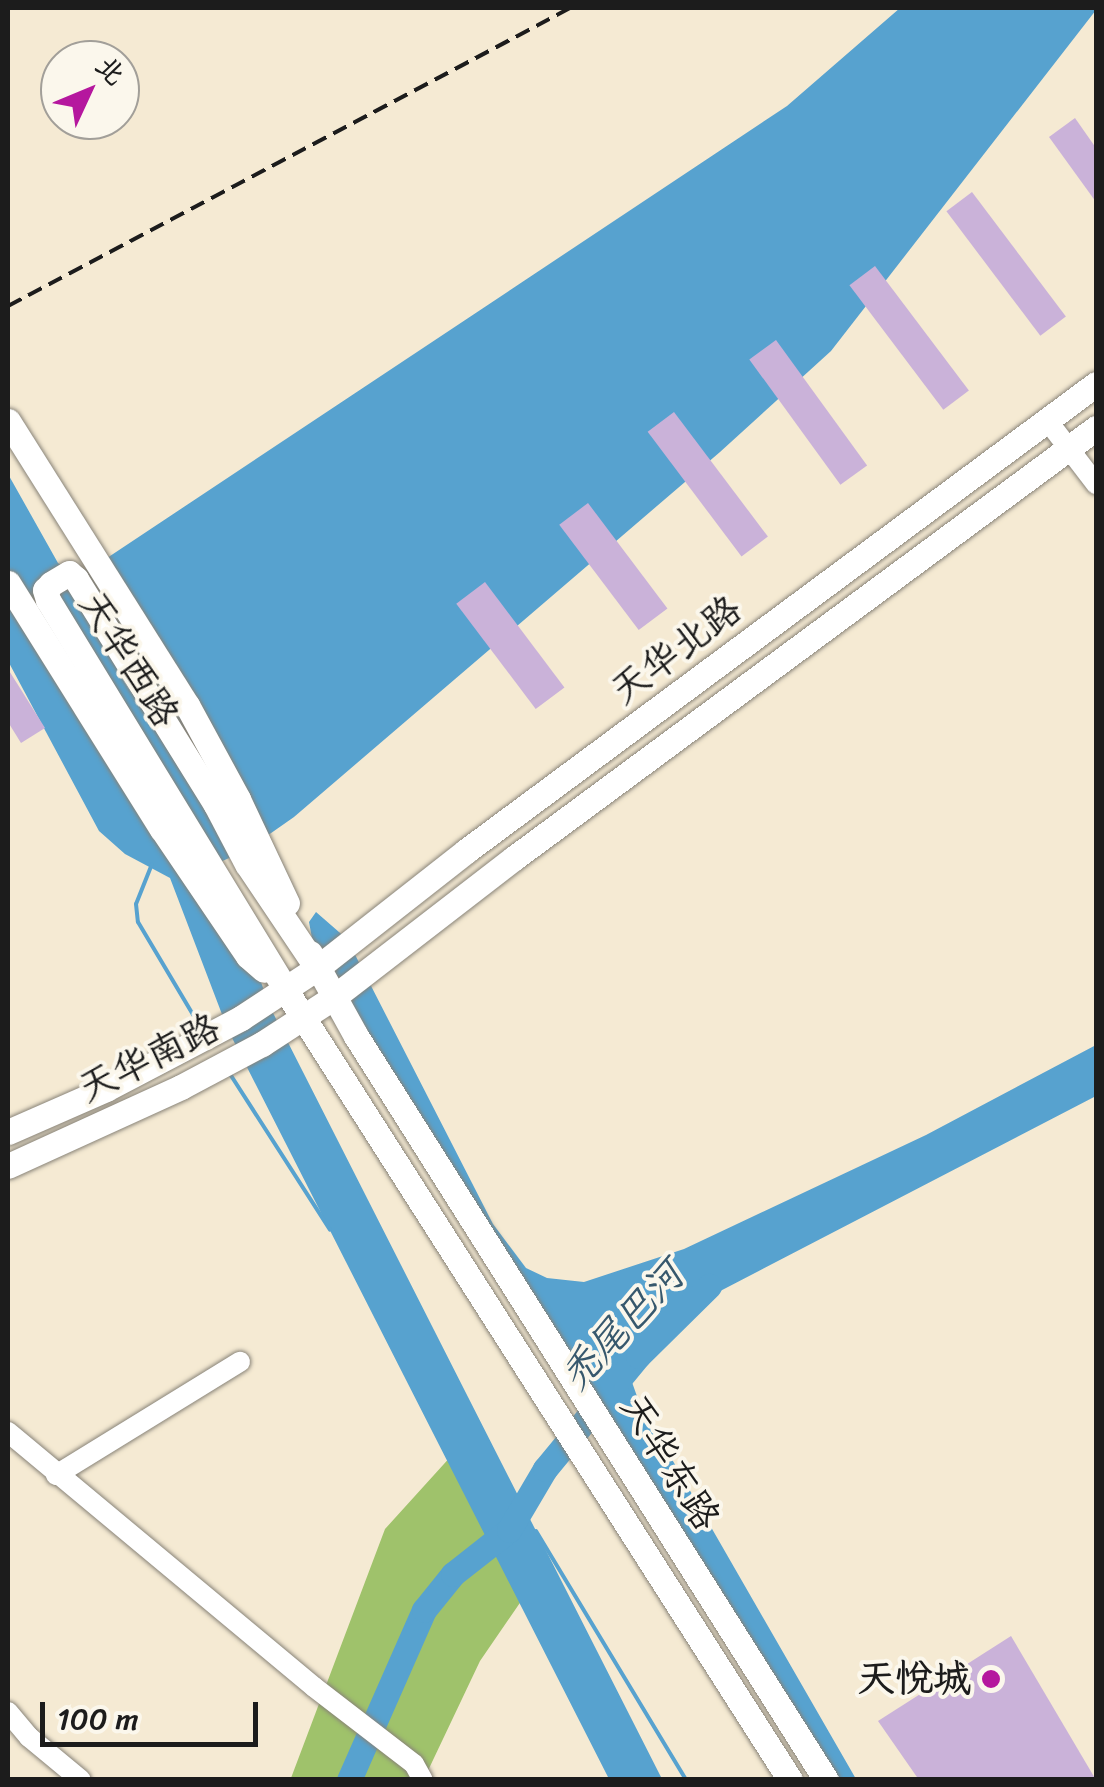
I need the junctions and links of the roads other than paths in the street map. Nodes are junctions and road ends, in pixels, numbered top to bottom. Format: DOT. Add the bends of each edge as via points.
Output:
graph roads {
  1 [pos="1096,384"];
  2 [pos="1048,420"];
  3 [pos="8,421"];
  4 [pos="1096,428"];
  5 [pos="1070,447"];
  6 [pos="1096,484"];
  7 [pos="8,583"];
  8 [pos="310,992"];
  9 [pos="8,1132"];
  10 [pos="8,1166"];
  11 [pos="240,1362"];
  12 [pos="8,1432"];
  13 [pos="56,1475"];
  14 [pos="8,1712"];
  15 [pos="418,1772"];
  16 [pos="81,1780"];
  17 [pos="790,1780"];
  18 [pos="826,1780"];
  1 -- 2 [label="main road, 天华北路"];
  2 -- 5 [label="street"];
  2 -- 8 [label="main road, 天华北路" via="450,863"];
  3 -- 8 [label="main road, 天华西路" via="238,799"];
  4 -- 5 [label="main road, 天华北路"];
  5 -- 6 [label="street"];
  5 -- 8 [label="main road, 天华北路" via="514,858"];
  7 -- 8 [label="main road, 天华西路" via="248,956"];
  8 -- 8 [label="main road, 天华西路" via="246,864 82,589 66,574 45,594"];
  8 -- 9 [label="main road, 天华南路" via="241,1018"];
  8 -- 10 [label="main road, 天华南路" via="262,1044"];
  8 -- 17 [label="main road, 天华东路" via="540,1387"];
  8 -- 18 [label="main road, 天华东路" via="566,1368"];
  11 -- 13 [label="street"];
  12 -- 13 [label="street"];
  13 -- 15 [label="street"];
  14 -- 16 [label="street"];
}
